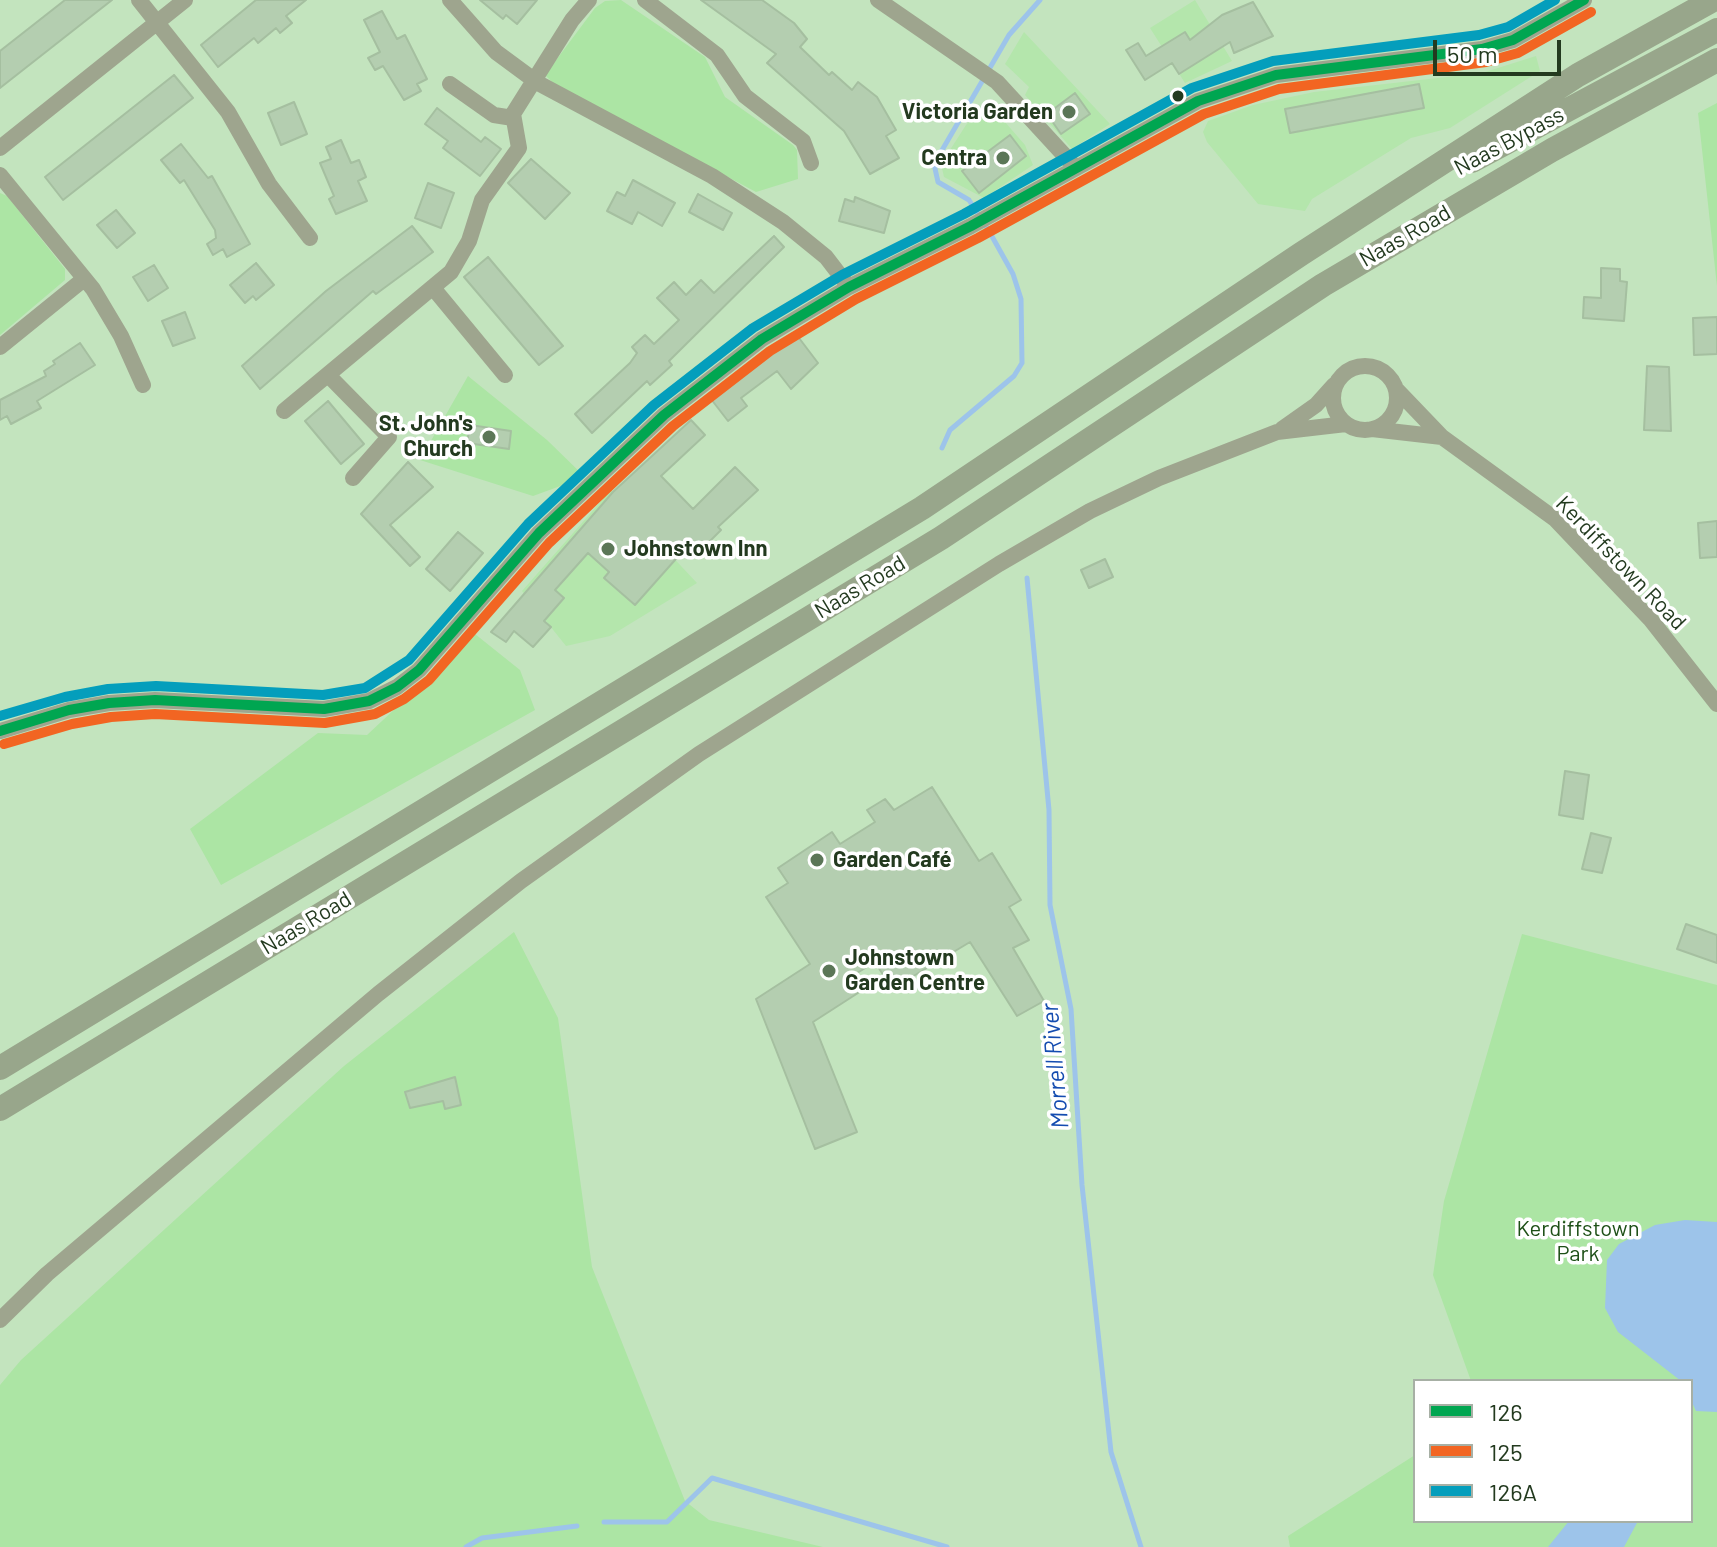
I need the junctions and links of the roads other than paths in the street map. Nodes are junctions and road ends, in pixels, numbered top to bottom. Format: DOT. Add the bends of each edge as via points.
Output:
graph roads {
  1 [pos="139,0"];
  2 [pos="185,0"];
  3 [pos="450,0"];
  4 [pos="589,0"];
  5 [pos="645,0"];
  6 [pos="878,0"];
  7 [pos="911,0"];
  8 [pos="1584,0"];
  9 [pos="1713,0"];
  10 [pos="901,16"];
  11 [pos="157,22"];
  12 [pos="1717,30"];
  13 [pos="1717,60"];
  14 [pos="533,80"];
  15 [pos="450,84"];
  16 [pos="513,118"];
  17 [pos="0,148"];
  18 [pos="811,163"];
  19 [pos="1076,168"];
  20 [pos="0,173"];
  21 [pos="310,238"];
  22 [pos="1301,254"];
  23 [pos="84,279"];
  24 [pos="849,287"];
  25 [pos="434,289"];
  26 [pos="0,347"];
  27 [pos="328,375"];
  28 [pos="505,375"];
  29 [pos="1335,384"];
  30 [pos="143,385"];
  31 [pos="1396,389"];
  32 [pos="284,411"];
  33 [pos="1346,424"];
  34 [pos="1372,429"];
  35 [pos="1277,432"];
  36 [pos="1442,437"];
  37 [pos="353,478"];
  38 [pos="1717,704"];
  39 [pos="0,731"];
  40 [pos="185,956"];
  41 [pos="206,984"];
  42 [pos="0,1050"];
  43 [pos="0,1068"];
  44 [pos="0,1109"];
  45 [pos="0,1118"];
  46 [pos="0,1320"];
  1 -- 11 [label="street"];
  2 -- 11 [label="street"];
  3 -- 14 [label="street" via="496,52"];
  4 -- 14 [label="street"];
  5 -- 18 [label="street" via="717,55 745,96 803,141"];
  6 -- 10 [label="street"];
  7 -- 10 [label="street"];
  8 -- 19 [label="street" via="1513,40 1482,49 1276,75 1243,84 1160,118"];
  9 -- 22 [label="highway" via="1578,75"];
  10 -- 19 [label="street" via="997,82"];
  11 -- 17 [label="street"];
  11 -- 21 [label="street" via="228,112 269,184"];
  12 -- 22 [label="highway, Naas Bypass"];
  13 -- 41 [label="highway, Naas Road" via="1323,285 941,538"];
  14 -- 16 [label="street"];
  14 -- 24 [label="street" via="712,176 783,222 826,257"];
  15 -- 16 [label="street" via="494,115"];
  16 -- 25 [label="street" via="519,148 482,200 462,257"];
  17 -- 20 [label="street" via="5,161"];
  19 -- 24 [label="street"];
  20 -- 23 [label="street"];
  22 -- 40 [label="highway, Naas Road" via="922,508"];
  23 -- 26 [label="street"];
  23 -- 30 [label="street" via="121,336"];
  24 -- 39 [label="street" via="762,339 664,415 539,533 452,635 397,687 369,701 324,709 155,700 109,703"];
  25 -- 27 [label="street"];
  25 -- 28 [label="street"];
  27 -- 32 [label="street"];
  27 -- 37 [label="street" via="389,437"];
  29 -- 31 [label="street" via="1348,370 1366,365 1384,372"];
  29 -- 33 [label="street" via="1334,410"];
  29 -- 35 [label="street" via="1316,405"];
  31 -- 34 [label="street" via="1393,414"];
  31 -- 36 [label="street, Kerdiffstown Road"];
  33 -- 34 [label="street"];
  33 -- 35 [label="street"];
  34 -- 36 [label="street"];
  35 -- 46 [label="street" via="1090,511 699,754 521,881 378,994 47,1274"];
  36 -- 38 [label="street, Kerdiffstown Road" via="1555,519 1651,620"];
  40 -- 42 [label="highway"];
  40 -- 43 [label="highway, Naas Road"];
  41 -- 44 [label="highway, Naas Road"];
  41 -- 45 [label="highway"];
}
